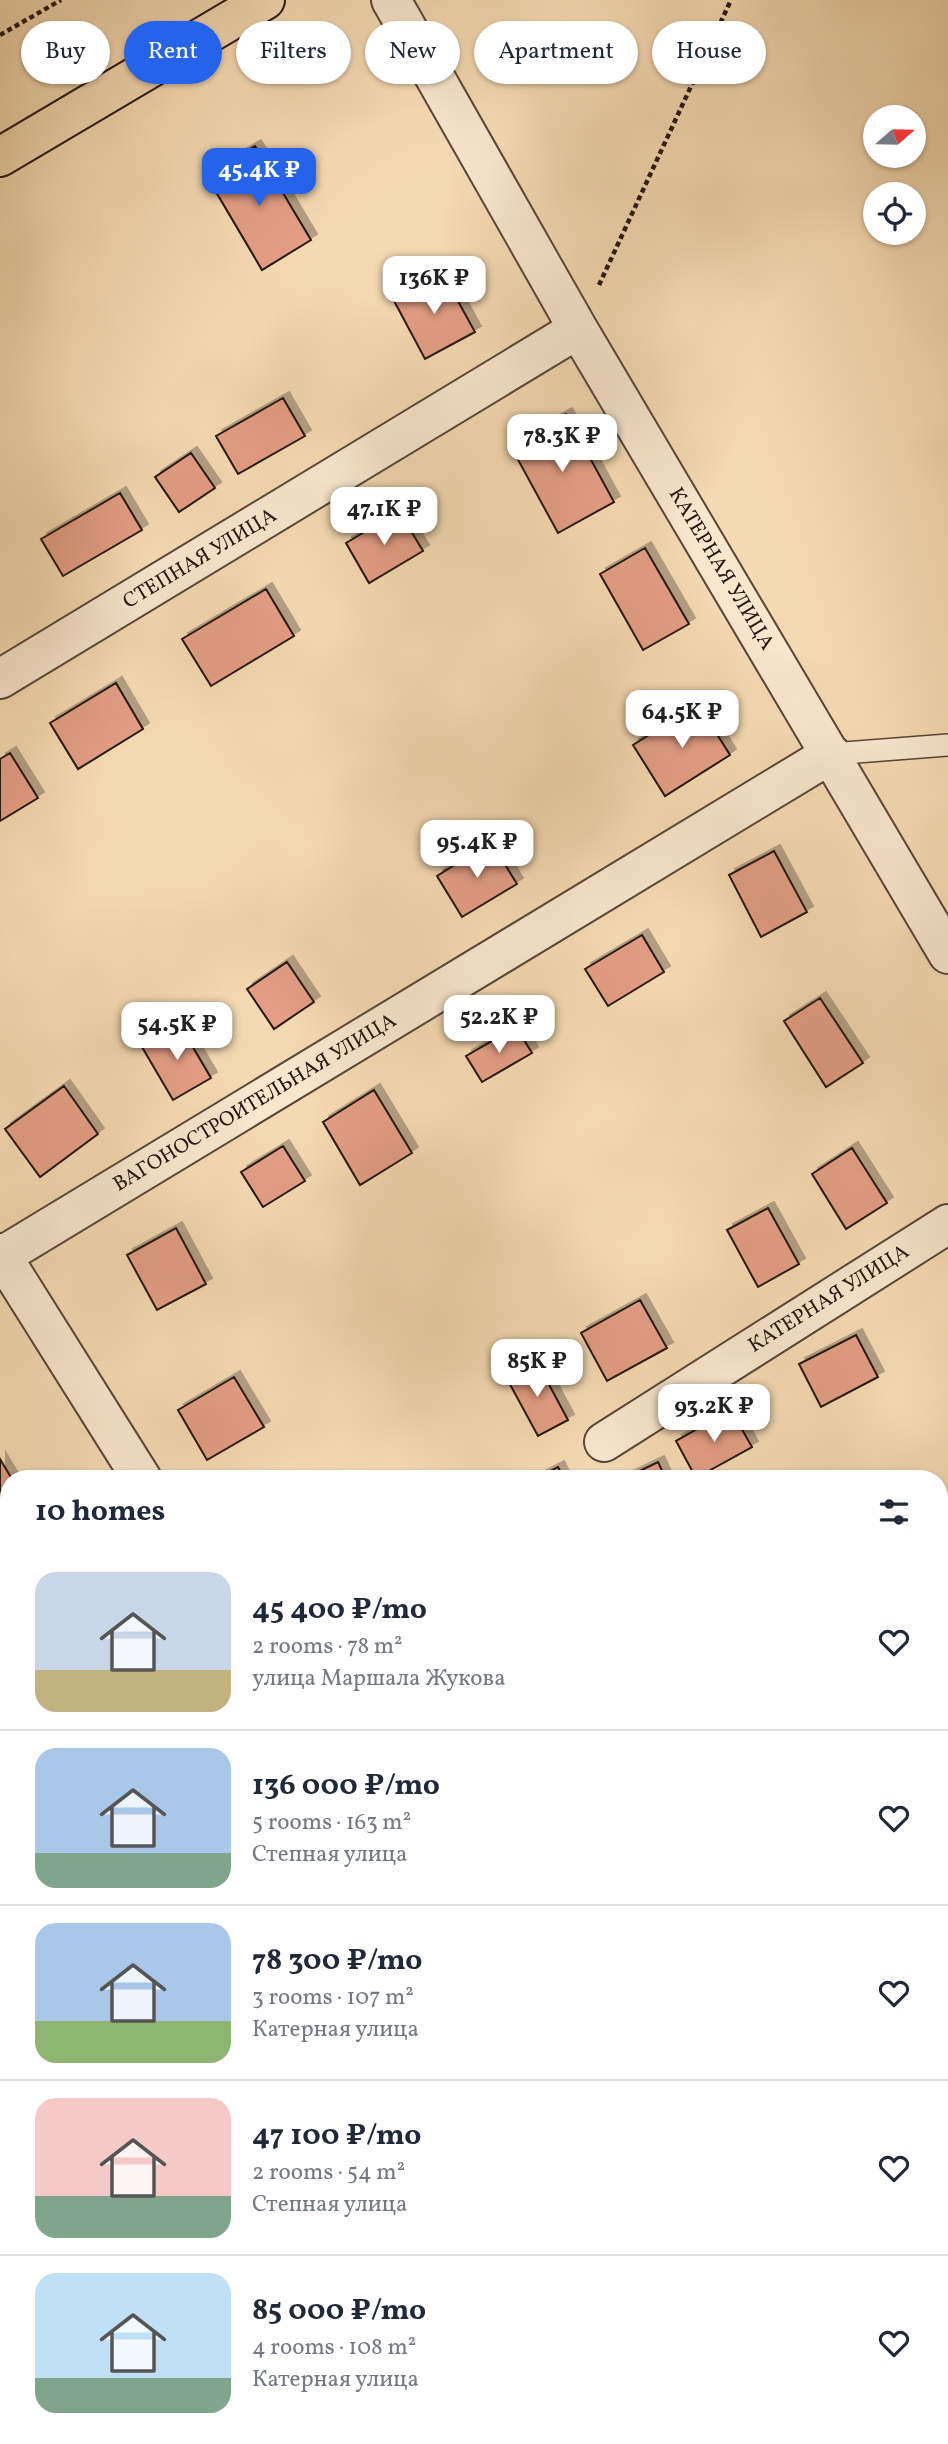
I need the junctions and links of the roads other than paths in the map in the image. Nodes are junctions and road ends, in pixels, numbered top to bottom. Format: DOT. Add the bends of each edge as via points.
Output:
graph roads {
  1 [pos="265,0"];
  2 [pos="391,0"];
  3 [pos="0,157"];
  4 [pos="578,330"];
  5 [pos="0,679"];
  6 [pos="948,746"];
  7 [pos="831,754"];
  8 [pos="948,954"];
  9 [pos="948,1224"];
  10 [pos="1,1256"];
  11 [pos="604,1442"];
  12 [pos="136,1470"];
  1 -- 3 [label="main road"];
  2 -- 4 [label="street, КАТЕРНАЯ УЛИЦА"];
  4 -- 5 [label="street, СТЕПНАЯ УЛИЦА"];
  4 -- 7 [label="street, КАТЕРНАЯ УЛИЦА"];
  6 -- 7 [label="lane"];
  7 -- 8 [label="street, КАТЕРНАЯ УЛИЦА"];
  7 -- 10 [label="street, ВАГОНОСТРОИТЕЛЬНАЯ УЛИЦА"];
  9 -- 11 [label="street, КАТЕРНАЯ УЛИЦА"];
  10 -- 12 [label="street"];
}
